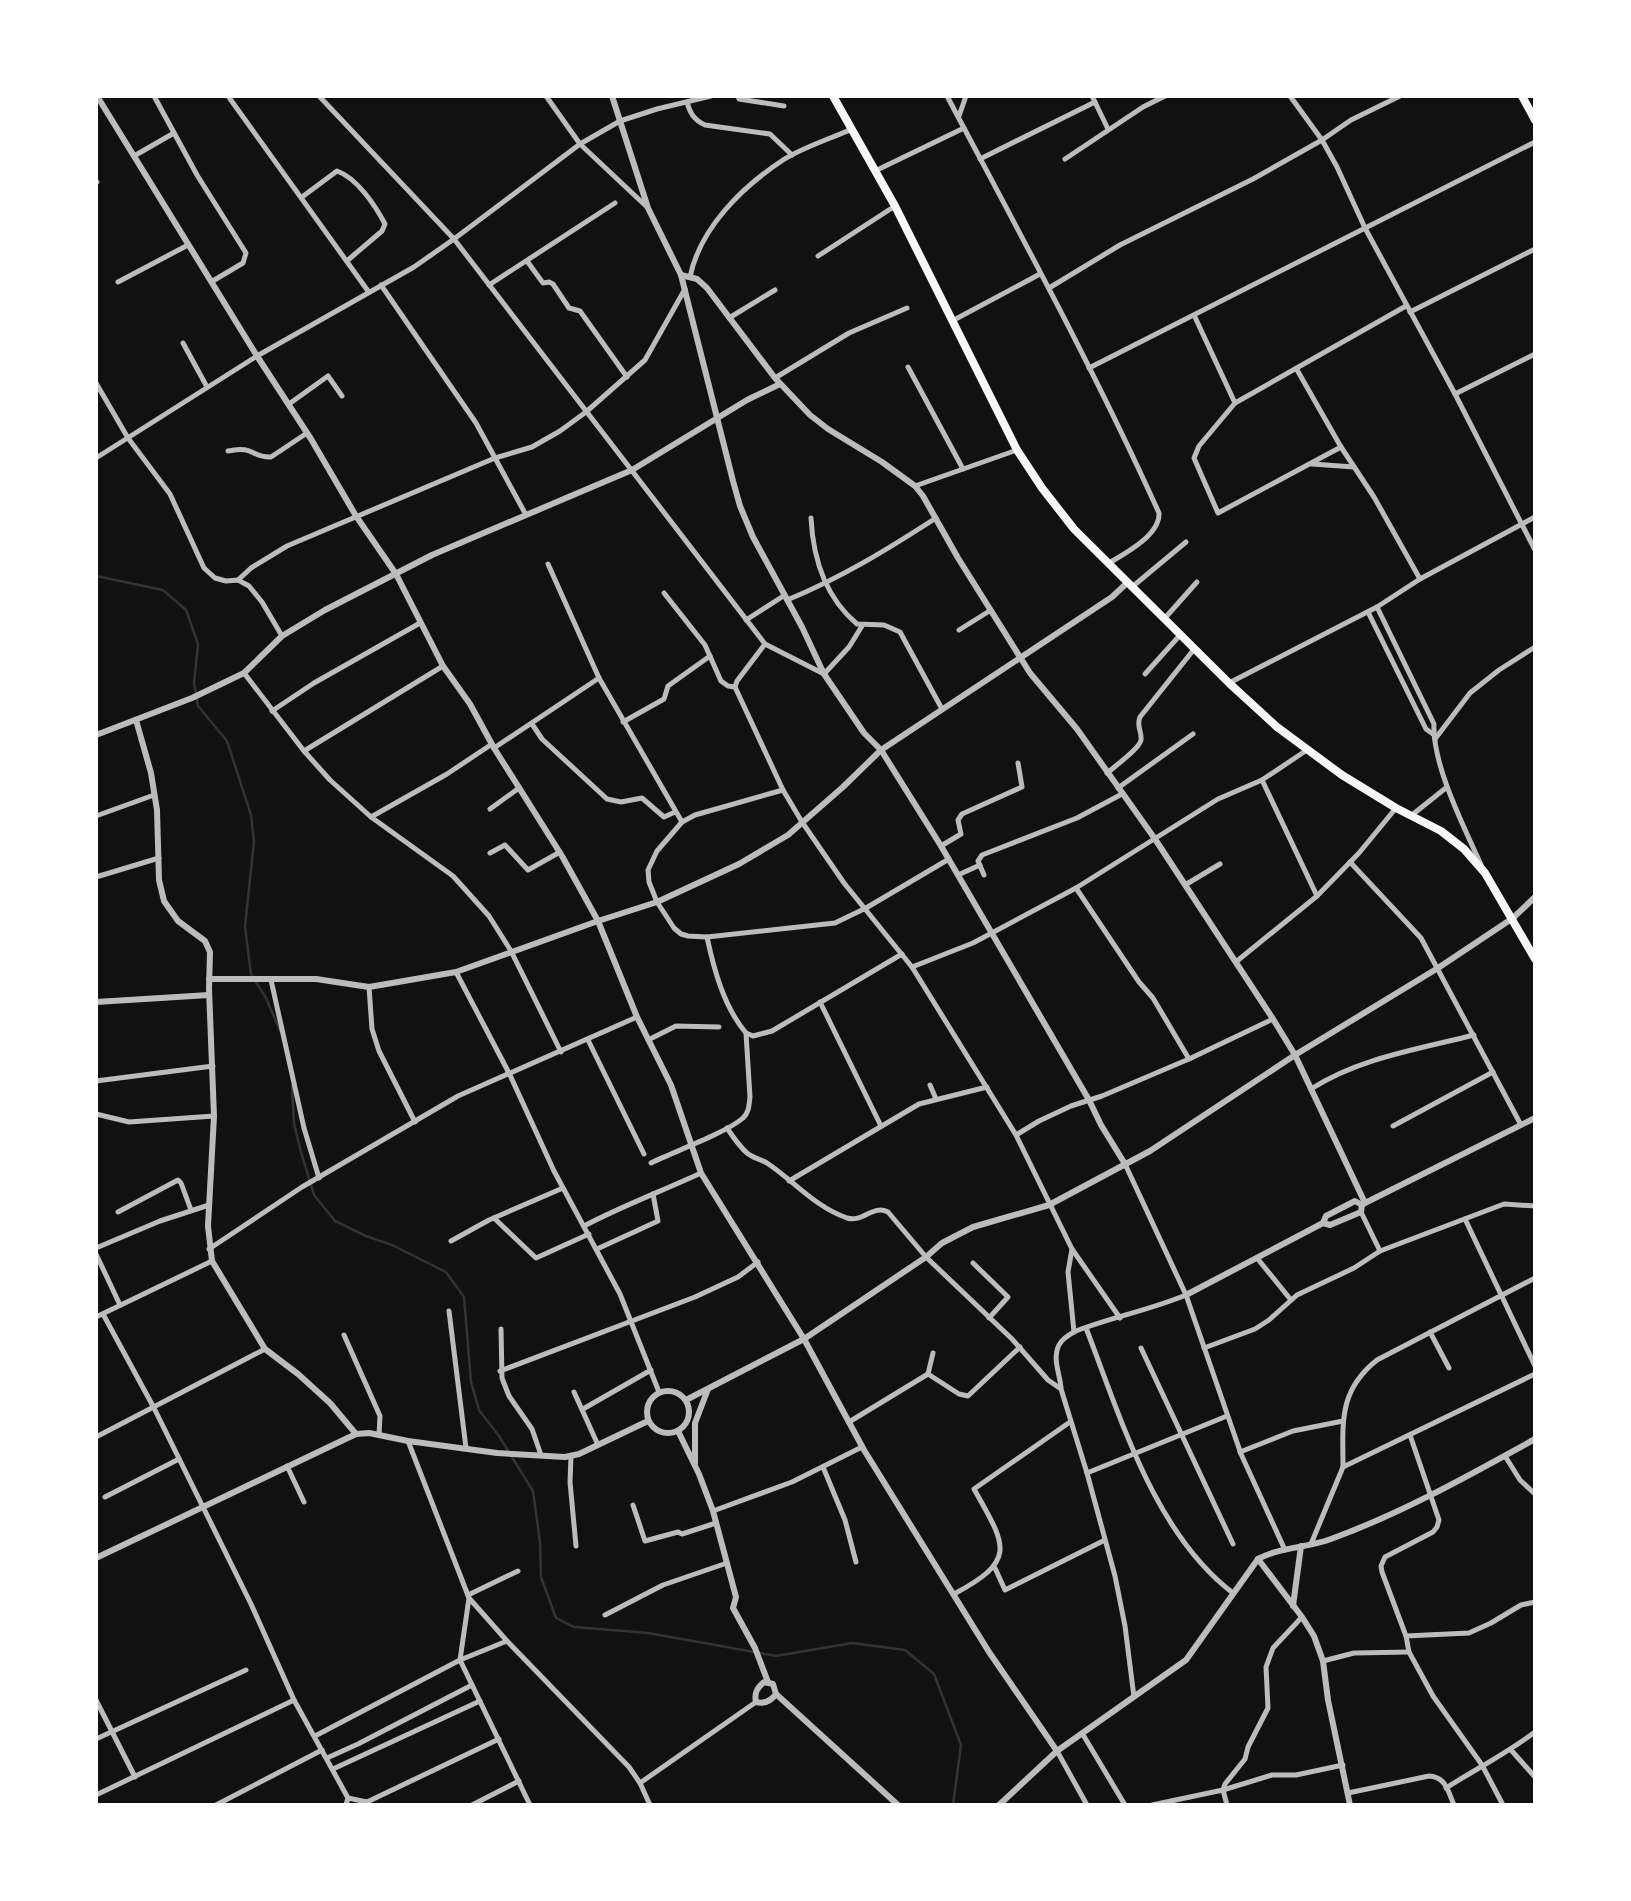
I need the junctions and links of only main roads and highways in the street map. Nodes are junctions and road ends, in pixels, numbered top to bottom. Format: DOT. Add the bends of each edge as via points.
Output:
graph roads {
  1 [pos="832,96"];
  2 [pos="1522,96"];
  3 [pos="1535,120"];
  4 [pos="1534,957"];
  1 -- 4 [label="highway" via="895,206 1017,450 1074,529 1277,727 1342,775 1456,843 1485,873"];
  2 -- 3 [label="highway"];
}
